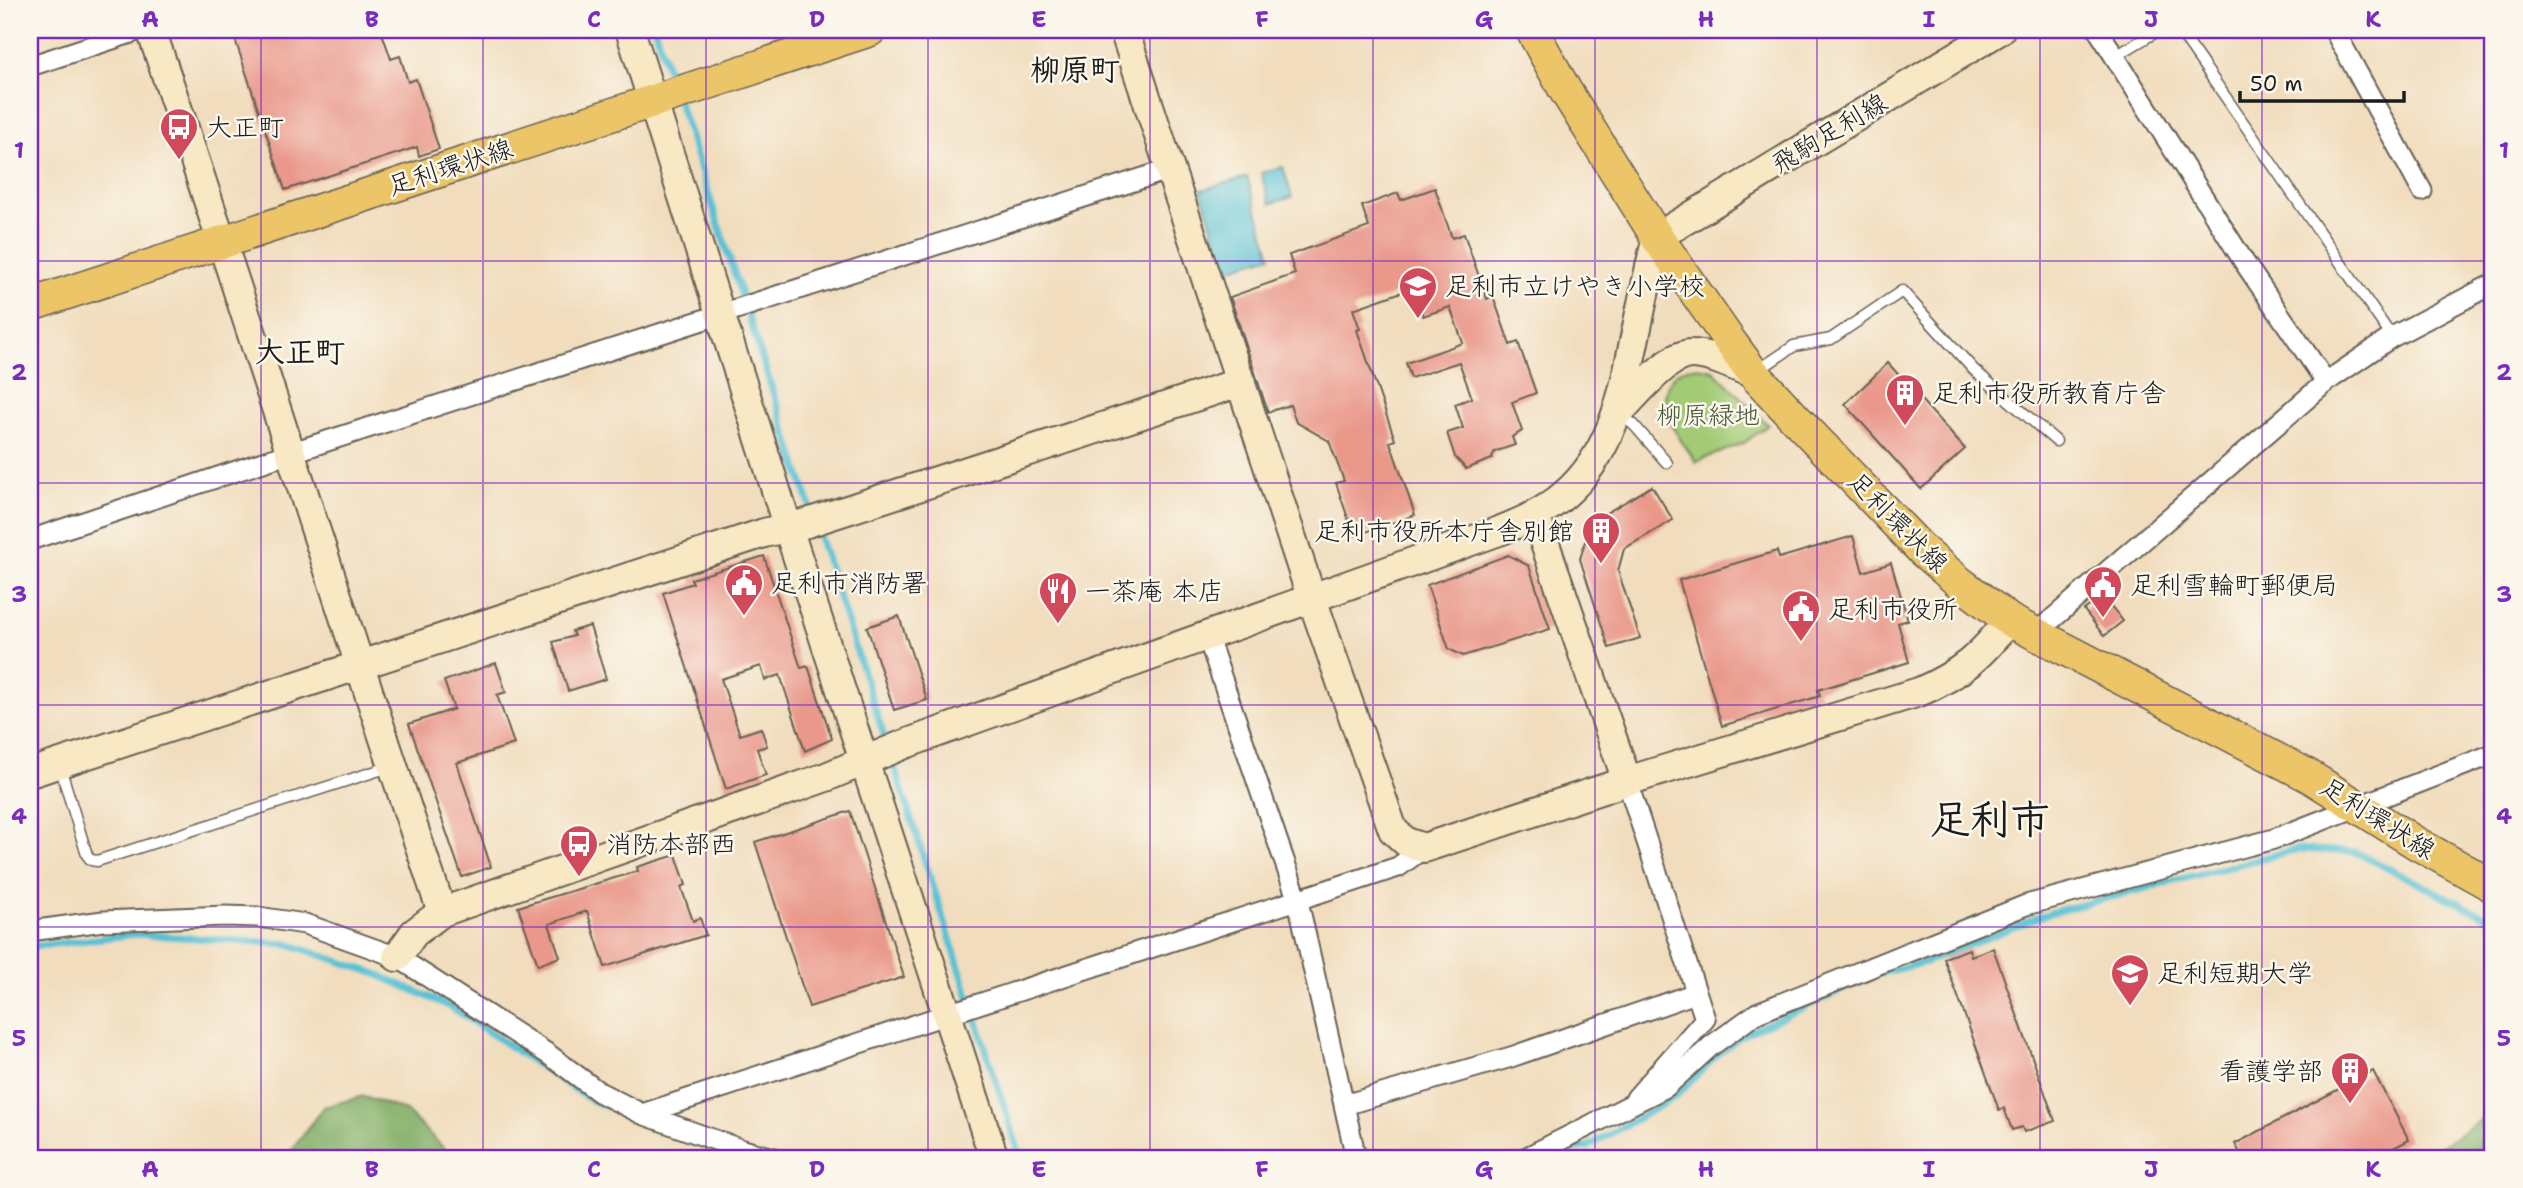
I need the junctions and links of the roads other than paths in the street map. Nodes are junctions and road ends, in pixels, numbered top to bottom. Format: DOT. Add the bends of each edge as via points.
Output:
graph roads {
  1 [pos="140,30"];
  2 [pos="151,30"];
  3 [pos="631,30"];
  4 [pos="870,30"];
  5 [pos="1124,30"];
  6 [pos="1532,30"];
  7 [pos="2000,30"];
  8 [pos="2098,30"];
  9 [pos="2159,30"];
  10 [pos="2179,30"];
  11 [pos="2334,30"];
  12 [pos="834,35"];
  13 [pos="2114,57"];
  14 [pos="30,66"];
  15 [pos="654,101"];
  16 [pos="1171,169"];
  17 [pos="2422,191"];
  18 [pos="1657,237"];
  19 [pos="224,242"];
  20 [pos="2493,284"];
  21 [pos="30,305"];
  22 [pos="720,314"];
  23 [pos="2392,337"];
  24 [pos="1754,374"];
  25 [pos="1241,382"];
  26 [pos="2326,382"];
  27 [pos="1618,413"];
  28 [pos="2056,441"];
  29 [pos="290,453"];
  30 [pos="1667,463"];
  31 [pos="1535,515"];
  32 [pos="788,528"];
  33 [pos="30,540"];
  34 [pos="1312,599"];
  35 [pos="2022,627"];
  36 [pos="1207,635"];
  37 [pos="361,666"];
  38 [pos="2493,754"];
  39 [pos="866,760"];
  40 [pos="58,763"];
  41 [pos="392,766"];
  42 [pos="30,773"];
  43 [pos="1627,781"];
  44 [pos="2359,807"];
  45 [pos="1424,848"];
  46 [pos="2493,886"];
  47 [pos="1298,901"];
  48 [pos="442,912"];
  49 [pos="30,931"];
  50 [pos="397,957"];
  51 [pos="1696,993"];
  52 [pos="948,1016"];
  53 [pos="1344,1105"];
  54 [pos="1629,1106"];
  55 [pos="642,1114"];
  56 [pos="774,1158"];
  57 [pos="995,1158"];
  58 [pos="1356,1158"];
  59 [pos="1525,1158"];
  1 -- 14 [label="street"];
  2 -- 19 [label="street"];
  3 -- 15 [label="street"];
  4 -- 12 [label="main road, 足利環状線"];
  5 -- 16 [label="street"];
  6 -- 18 [label="main road, 足利環状線"];
  7 -- 18 [label="street, 飛駒足利線"];
  8 -- 13 [label="street"];
  9 -- 13 [label="lane"];
  10 -- 23 [label="lane"];
  11 -- 17 [label="street"];
  12 -- 15 [label="main road, 足利環状線"];
  13 -- 26 [label="street"];
  15 -- 19 [label="main road, 足利環状線"];
  15 -- 22 [label="street"];
  16 -- 22 [label="street"];
  16 -- 25 [label="street"];
  18 -- 24 [label="main road, 足利環状線"];
  18 -- 27 [label="street"];
  19 -- 21 [label="main road, 足利環状線"];
  19 -- 29 [label="street"];
  20 -- 23 [label="street"];
  22 -- 29 [label="street"];
  22 -- 32 [label="street"];
  23 -- 26 [label="street"];
  24 -- 27 [label="street" via="1702,356 1682,355"];
  24 -- 28 [label="lane" via="1794,346 1831,339 1902,291 1974,370"];
  24 -- 35 [label="main road, 足利環状線" via="1902,532 1959,582"];
  25 -- 32 [label="street"];
  25 -- 34 [label="street"];
  26 -- 35 [label="street"];
  27 -- 30 [label="lane"];
  27 -- 31 [label="street" via="1588,470 1564,496"];
  29 -- 33 [label="street"];
  29 -- 37 [label="street"];
  31 -- 34 [label="street"];
  31 -- 43 [label="street"];
  32 -- 37 [label="street"];
  32 -- 39 [label="street"];
  34 -- 36 [label="street"];
  34 -- 45 [label="street" via="1393,830 1406,842"];
  35 -- 43 [label="street" via="1990,645 1948,679 1919,692"];
  35 -- 44 [label="main road, 足利環状線" via="2309,776"];
  36 -- 39 [label="street"];
  36 -- 47 [label="street"];
  37 -- 40 [label="street"];
  37 -- 41 [label="street"];
  38 -- 44 [label="street"];
  39 -- 48 [label="street"];
  39 -- 52 [label="street"];
  40 -- 41 [label="lane" via="91,860"];
  40 -- 42 [label="street"];
  41 -- 48 [label="street"];
  43 -- 45 [label="street"];
  43 -- 51 [label="street"];
  44 -- 46 [label="main road, 足利環状線"];
  44 -- 54 [label="street" via="2274,839 2026,905 1757,1013 1711,1046 1667,1087"];
  45 -- 47 [label="street" via="1398,867"];
  47 -- 52 [label="street"];
  47 -- 53 [label="street"];
  48 -- 50 [label="street" via="414,933"];
  49 -- 50 [label="street" via="103,921 258,918 305,925"];
  50 -- 55 [label="street" via="598,1092"];
  51 -- 53 [label="street" via="1511,1057"];
  51 -- 54 [label="street" via="1705,1019"];
  52 -- 55 [label="street"];
  52 -- 57 [label="street"];
  53 -- 58 [label="street"];
  54 -- 59 [label="street"];
  55 -- 56 [label="street"];
}
